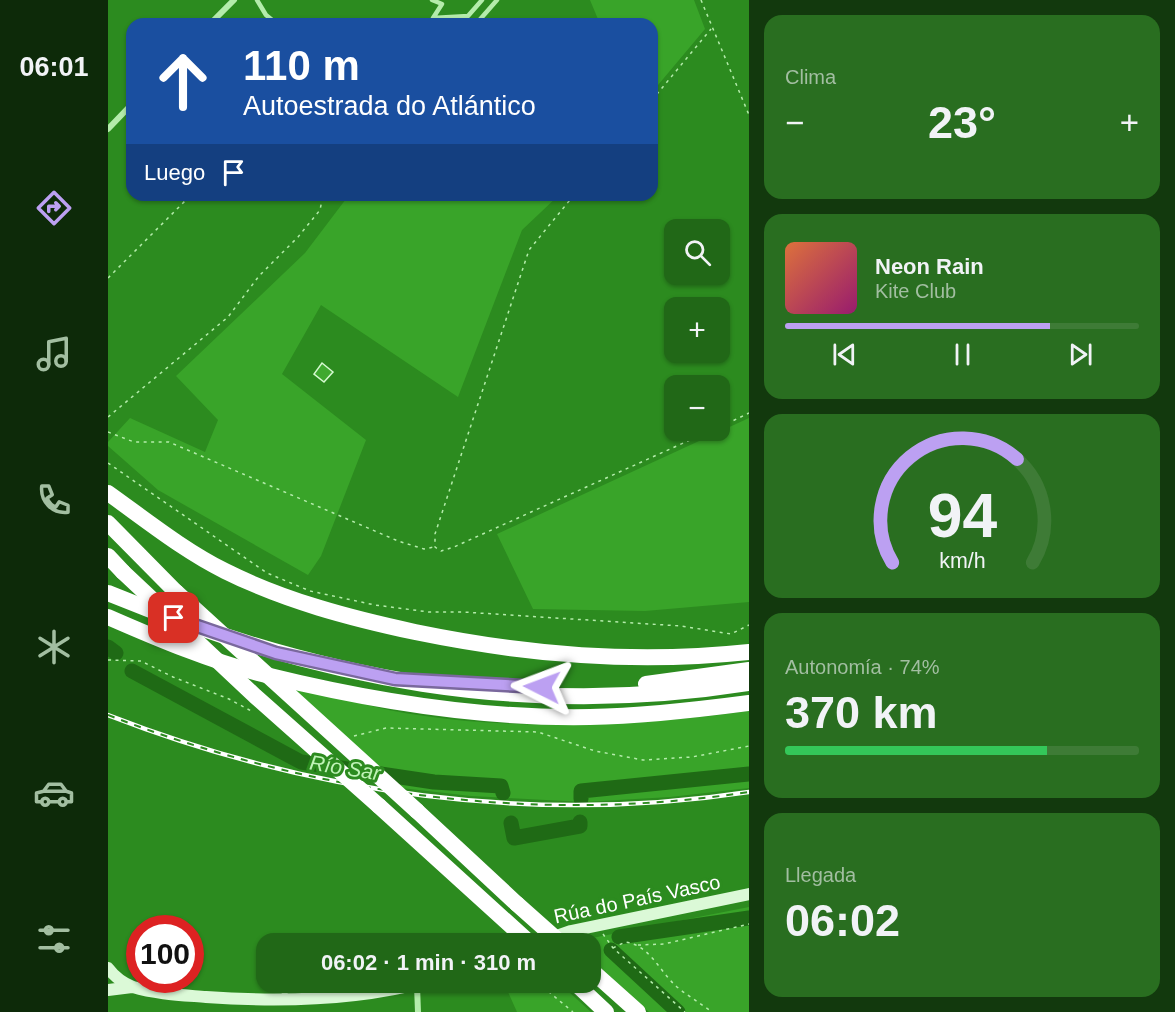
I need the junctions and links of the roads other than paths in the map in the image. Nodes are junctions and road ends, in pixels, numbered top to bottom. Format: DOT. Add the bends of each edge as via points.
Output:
graph roads {
  1 [pos="234,0"];
  2 [pos="257,0"];
  3 [pos="432,0"];
  4 [pos="447,0"];
  5 [pos="482,0"];
  6 [pos="497,0"];
  7 [pos="442,4"];
  8 [pos="216,18"];
  9 [pos="270,18"];
  10 [pos="434,18"];
  11 [pos="454,18"];
  12 [pos="481,18"];
  13 [pos="126,110"];
  14 [pos="108,129"];
  15 [pos="108,493"];
  16 [pos="108,523"];
  17 [pos="108,556"];
  18 [pos="108,593"];
  19 [pos="108,617"];
  20 [pos="749,652"];
  21 [pos="749,670"];
  22 [pos="405,680"];
  23 [pos="749,683"];
  24 [pos="749,703"];
  25 [pos="749,894"];
  26 [pos="521,933"];
  27 [pos="550,933"];
  28 [pos="565,933"];
  29 [pos="108,968"];
  30 [pos="601,979"];
  31 [pos="126,983"];
  32 [pos="126,988"];
  33 [pos="108,990"];
  34 [pos="171,993"];
  35 [pos="285,993"];
  36 [pos="358,993"];
  37 [pos="420,993"];
  38 [pos="586,993"];
  39 [pos="285,1000"];
  40 [pos="418,1012"];
  41 [pos="606,1012"];
  42 [pos="638,1012"];
  1 -- 8 [label="street"];
  2 -- 9 [label="lane"];
  3 -- 7 [label="lane"];
  4 -- 7 [label="lane"];
  5 -- 11 [label="lane" via="468,16"];
  6 -- 12 [label="lane"];
  7 -- 10 [label="lane"];
  13 -- 14 [label="street"];
  15 -- 20 [label="highway" via="183,547 225,571 316,608 380,624 472,644 575,657"];
  16 -- 27 [label="highway, bridge" via="176,592"];
  17 -- 26 [label="highway, bridge" via="255,696"];
  18 -- 22 [label="highway" via="276,653"];
  19 -- 24 [label="highway" via="264,675 420,705 499,714 589,717"];
  21 -- 22 [label="highway" via="640,685 564,688"];
  22 -- 23 [label="highway" via="436,687 545,697 632,696"];
  25 -- 28 [label="street, Rúa do País Vasco"];
  29 -- 31 [label="street"];
  30 -- 42 [label="highway"];
  32 -- 33 [label="street"];
  34 -- 39 [label="street"];
  35 -- 39 [label="street"];
  36 -- 39 [label="street"];
  37 -- 40 [label="street"];
  38 -- 41 [label="highway"];
}
